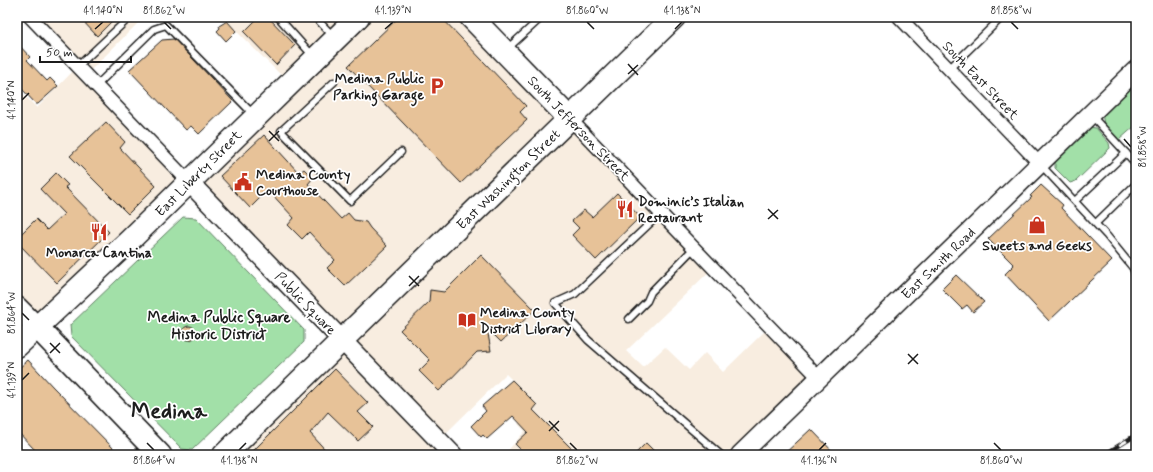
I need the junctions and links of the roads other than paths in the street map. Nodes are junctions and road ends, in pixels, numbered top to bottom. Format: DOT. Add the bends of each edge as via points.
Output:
graph roads {
  1 [pos="30,17"];
  2 [pos="130,17"];
  3 [pos="278,17"];
  4 [pos="315,17"];
  5 [pos="358,17"];
  6 [pos="471,17"];
  7 [pos="542,17"];
  8 [pos="674,17"];
  9 [pos="900,17"];
  10 [pos="1002,17"];
  11 [pos="336,38"];
  12 [pos="505,52"];
  13 [pos="315,58"];
  14 [pos="77,67"];
  15 [pos="949,69"];
  16 [pos="1136,70"];
  17 [pos="334,82"];
  18 [pos="96,86"];
  19 [pos="1090,114"];
  20 [pos="255,116"];
  21 [pos="570,119"];
  22 [pos="401,152"];
  23 [pos="1126,153"];
  24 [pos="1040,164"];
  25 [pos="1136,164"];
  26 [pos="189,182"];
  27 [pos="1136,184"];
  28 [pos="1075,201"];
  29 [pos="661,213"];
  30 [pos="1096,223"];
  31 [pos="694,248"];
  32 [pos="1136,276"];
  33 [pos="17,307"];
  34 [pos="629,319"];
  35 [pos="38,328"];
  36 [pos="342,341"];
  37 [pos="17,346"];
  38 [pos="819,378"];
  39 [pos="160,455"];
  40 [pos="224,455"];
  41 [pos="453,455"];
  42 [pos="721,455"];
  43 [pos="740,455"];
  1 -- 14 [label="street"];
  2 -- 14 [label="lane"];
  3 -- 13 [label="lane"];
  4 -- 11 [label="lane"];
  5 -- 11 [label="highway, East Liberty Street"];
  6 -- 12 [label="highway, South Jefferson Street"];
  7 -- 12 [label="lane"];
  8 -- 21 [label="highway, East Washington Street"];
  9 -- 15 [label="street, South East Street"];
  10 -- 15 [label="lane"];
  11 -- 13 [label="highway, East Liberty Street"];
  12 -- 21 [label="highway, South Jefferson Street"];
  13 -- 20 [label="highway, East Liberty Street"];
  14 -- 18 [label="street"];
  15 -- 24 [label="street, South East Street"];
  16 -- 19 [label="street, East Smith Road"];
  17 -- 22 [label="lane" via="281,131 350,200"];
  18 -- 20 [label="lane" via="154,29 166,25"];
  18 -- 26 [label="street"];
  19 -- 23 [label="lane"];
  19 -- 24 [label="street, East Smith Road"];
  20 -- 26 [label="highway, East Liberty Street"];
  21 -- 29 [label="street, South Jefferson Street"];
  21 -- 36 [label="highway, East Washington Street"];
  23 -- 25 [label="lane"];
  23 -- 28 [label="lane"];
  24 -- 28 [label="lane"];
  24 -- 38 [label="street, East Smith Road"];
  26 -- 35 [label="highway, East Liberty Street"];
  26 -- 36 [label="street, Public Square"];
  27 -- 30 [label="lane"];
  28 -- 30 [label="lane"];
  29 -- 31 [label="street, South Jefferson Street"];
  29 -- 42 [label="lane" via="575,294 555,303 588,340"];
  30 -- 32 [label="lane" via="1133,268"];
  31 -- 34 [label="lane" via="651,292 647,301"];
  31 -- 38 [label="street, South Jefferson Street"];
  33 -- 35 [label="main road"];
  35 -- 37 [label="highway, East Liberty Street"];
  35 -- 39 [label="highway"];
  36 -- 40 [label="highway, Public Square"];
  36 -- 41 [label="street"];
  38 -- 43 [label="street, East Smith Road"];
}
